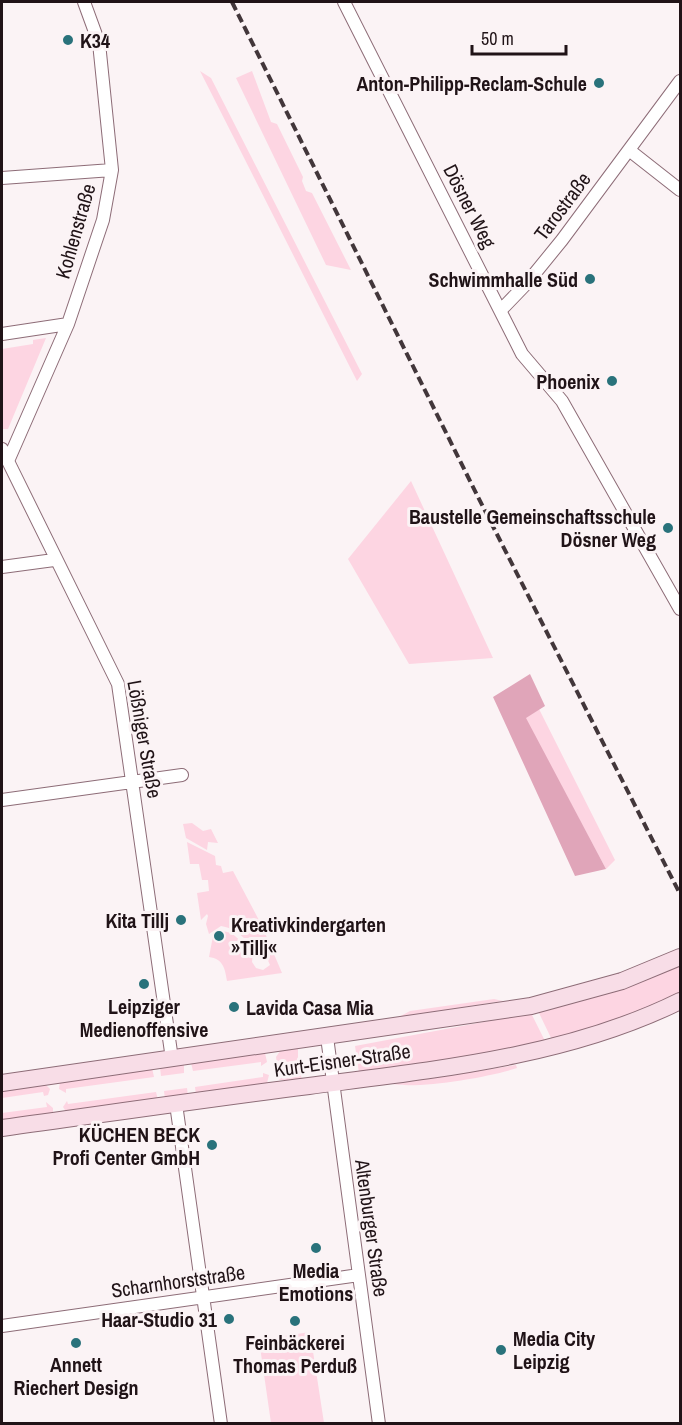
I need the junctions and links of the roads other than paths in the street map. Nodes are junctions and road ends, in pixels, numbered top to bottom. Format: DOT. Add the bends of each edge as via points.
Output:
graph roads {
  1 [pos="84,2"];
  2 [pos="344,2"];
  3 [pos="681,81"];
  4 [pos="629,150"];
  5 [pos="112,170"];
  6 [pos="2,178"];
  7 [pos="681,190"];
  8 [pos="501,310"];
  9 [pos="68,324"];
  10 [pos="2,334"];
  11 [pos="2,449"];
  12 [pos="8,461"];
  13 [pos="54,560"];
  14 [pos="2,567"];
  15 [pos="681,609"];
  16 [pos="182,775"];
  17 [pos="134,782"];
  18 [pos="2,800"];
  19 [pos="681,957"];
  20 [pos="681,1001"];
  21 [pos="327,1037"];
  22 [pos="172,1059"];
  23 [pos="2,1083"];
  24 [pos="332,1083"];
  25 [pos="176,1104"];
  26 [pos="2,1128"];
  27 [pos="359,1275"];
  28 [pos="204,1296"];
  29 [pos="2,1326"];
  30 [pos="221,1424"];
  31 [pos="379,1424"];
  1 -- 5 [label="street, Kohlenstraße" via="99,43"];
  2 -- 8 [label="street, Dösner Weg"];
  3 -- 4 [label="street, Tarostraße"];
  4 -- 7 [label="street"];
  4 -- 8 [label="street, Tarostraße" via="528,283"];
  5 -- 6 [label="street"];
  5 -- 9 [label="street, Kohlenstraße" via="103,220"];
  8 -- 15 [label="street, Dösner Weg" via="522,354 562,401"];
  9 -- 10 [label="street"];
  9 -- 12 [label="street, Kohlenstraße"];
  11 -- 12 [label="street, Lößniger Straße"];
  12 -- 13 [label="street, Lößniger Straße"];
  13 -- 14 [label="street"];
  13 -- 17 [label="street, Lößniger Straße" via="118,684"];
  16 -- 17 [label="street"];
  17 -- 18 [label="street"];
  17 -- 22 [label="street, Lößniger Straße"];
  19 -- 21 [label="main road, Kurt-Eisner-Straße" via="622,981 555,1001"];
  20 -- 24 [label="main road, Kurt-Eisner-Straße" via="552,1046"];
  21 -- 22 [label="main road, Kurt-Eisner-Straße"];
  21 -- 24 [label="street, Altenburger Straße"];
  22 -- 23 [label="main road, Kurt-Eisner-Straße"];
  24 -- 25 [label="main road, Kurt-Eisner-Straße"];
  24 -- 27 [label="street, Altenburger Straße"];
  25 -- 26 [label="main road, Kurt-Eisner-Straße"];
  25 -- 28 [label="street"];
  27 -- 28 [label="street, Scharnhorststraße"];
  27 -- 31 [label="street, Altenburger Straße"];
  28 -- 29 [label="street, Scharnhorststraße"];
  28 -- 30 [label="street"];
}
